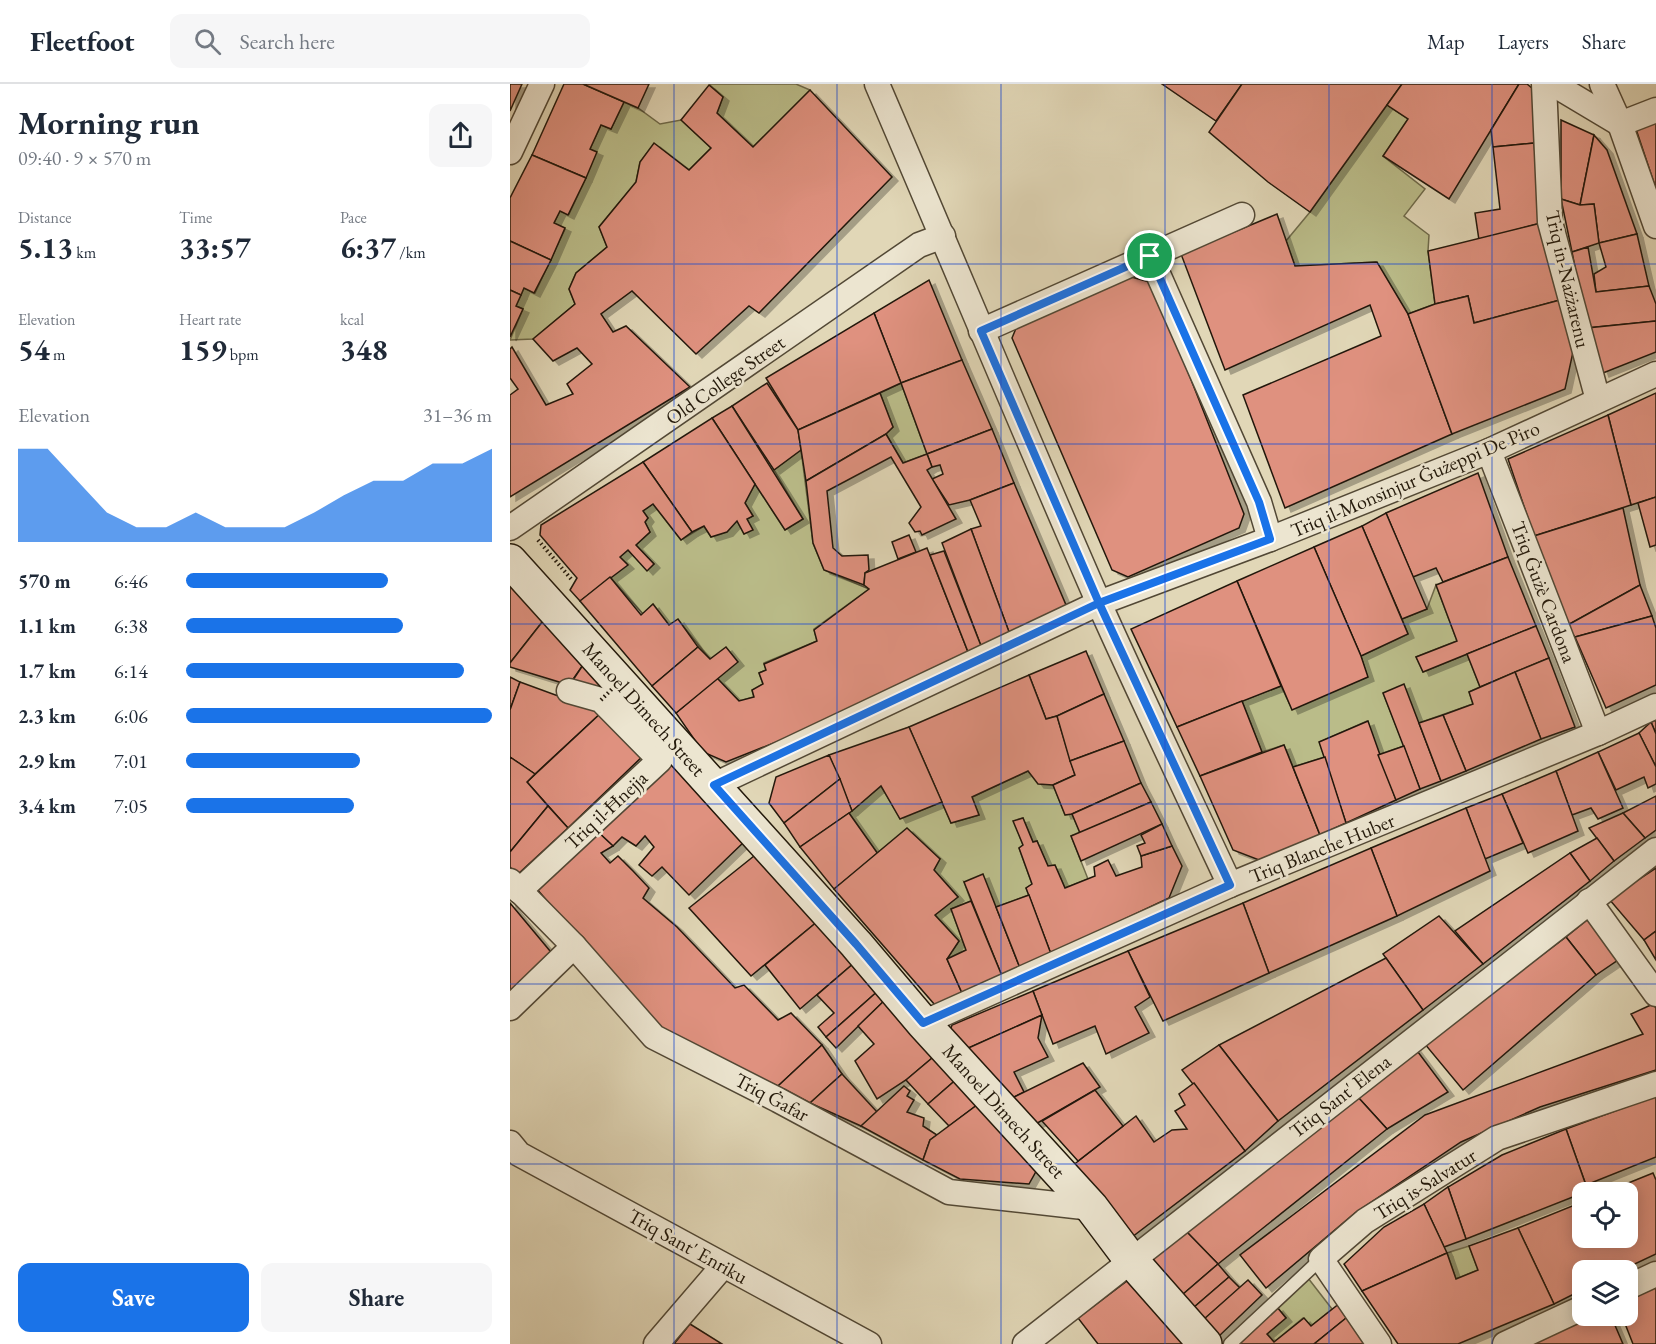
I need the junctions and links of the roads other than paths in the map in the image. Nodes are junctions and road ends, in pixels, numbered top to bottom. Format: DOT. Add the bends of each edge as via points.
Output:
graph roads {
  1 [pos="542,84"];
  2 [pos="877,84"];
  3 [pos="1544,84"];
  4 [pos="1553,84"];
  5 [pos="1602,84"];
  6 [pos="1656,110"];
  7 [pos="1620,124"];
  8 [pos="510,152"];
  9 [pos="1242,215"];
  10 [pos="1656,226"];
  11 [pos="943,236"];
  12 [pos="1150,256"];
  13 [pos="981,331"];
  14 [pos="1656,374"];
  15 [pos="1598,400"];
  16 [pos="1489,451"];
  17 [pos="510,528"];
  18 [pos="1270,539"];
  19 [pos="510,561"];
  20 [pos="1099,603"];
  21 [pos="569,691"];
  22 [pos="1656,706"];
  23 [pos="1598,734"];
  24 [pos="714,785"];
  25 [pos="1656,850"];
  26 [pos="1230,885"];
  27 [pos="514,886"];
  28 [pos="1589,901"];
  29 [pos="574,946"];
  30 [pos="1656,994"];
  31 [pos="510,1008"];
  32 [pos="923,1023"];
  33 [pos="1656,1084"];
  34 [pos="510,1143"];
  35 [pos="1092,1208"];
  36 [pos="1321,1259"];
  37 [pos="1131,1260"];
  38 [pos="723,1266"];
  39 [pos="1656,1274"];
  40 [pos="1638,1282"];
  41 [pos="1572,1313"];
  42 [pos="656,1344"];
  43 [pos="869,1344"];
  44 [pos="1025,1344"];
  45 [pos="1205,1344"];
  46 [pos="1230,1344"];
  47 [pos="1379,1344"];
  48 [pos="1505,1344"];
  1 -- 8 [label="street"];
  2 -- 11 [label="street"];
  3 -- 15 [label="street, Triq in-Nażżarenu" via="1550,222"];
  4 -- 7 [label="street"];
  5 -- 7 [label="street"];
  6 -- 7 [label="street"];
  7 -- 10 [label="street"];
  9 -- 12 [label="street"];
  11 -- 13 [label="street"];
  11 -- 17 [label="street, Old College Street" via="919,246"];
  12 -- 13 [label="street"];
  12 -- 18 [label="street" via="1259,502"];
  13 -- 20 [label="street"];
  14 -- 15 [label="street, Triq il-Monsinjur Ġużeppi De Piro"];
  15 -- 16 [label="street, Triq il-Monsinjur Ġużeppi De Piro"];
  16 -- 18 [label="street, Triq il-Monsinjur Ġużeppi De Piro"];
  16 -- 23 [label="street, Triq Ġużè Cardona"];
  18 -- 20 [label="street, Triq il-Monsinjur Ġużeppi De Piro"];
  19 -- 24 [label="street, Manoel Dimech Street"];
  20 -- 24 [label="street, Triq il-Monsinjur Ġużeppi De Piro"];
  20 -- 26 [label="street"];
  21 -- 27 [label="street, Triq il-Ħnejja" via="601,700 660,760"];
  22 -- 23 [label="street, Triq Blanche Huber"];
  23 -- 26 [label="street, Triq Blanche Huber"];
  24 -- 32 [label="street, Manoel Dimech Street"];
  25 -- 28 [label="street, Triq Sant' Elena"];
  26 -- 32 [label="street, Triq Blanche Huber"];
  27 -- 29 [label="street, Triq Ġafar"];
  28 -- 30 [label="street"];
  28 -- 37 [label="street, Triq Sant' Elena"];
  29 -- 31 [label="street"];
  29 -- 35 [label="street, Triq Ġafar" via="654,1036 949,1192"];
  32 -- 35 [label="street, Manoel Dimech Street"];
  33 -- 36 [label="street, Triq is-Salvatur" via="1497,1138 1365,1221"];
  34 -- 38 [label="street, Triq Sant' Enriku" via="519,1154"];
  35 -- 37 [label="street, Manoel Dimech Street"];
  36 -- 46 [label="lane, Triq is-Salvatur"];
  36 -- 47 [label="street"];
  37 -- 44 [label="street, Triq Sant' Elena"];
  37 -- 45 [label="street, Manoel Dimech Street"];
  38 -- 42 [label="street"];
  38 -- 43 [label="street, Triq Sant' Enriku"];
  39 -- 40 [label="street"];
  41 -- 48 [label="street"];
}
